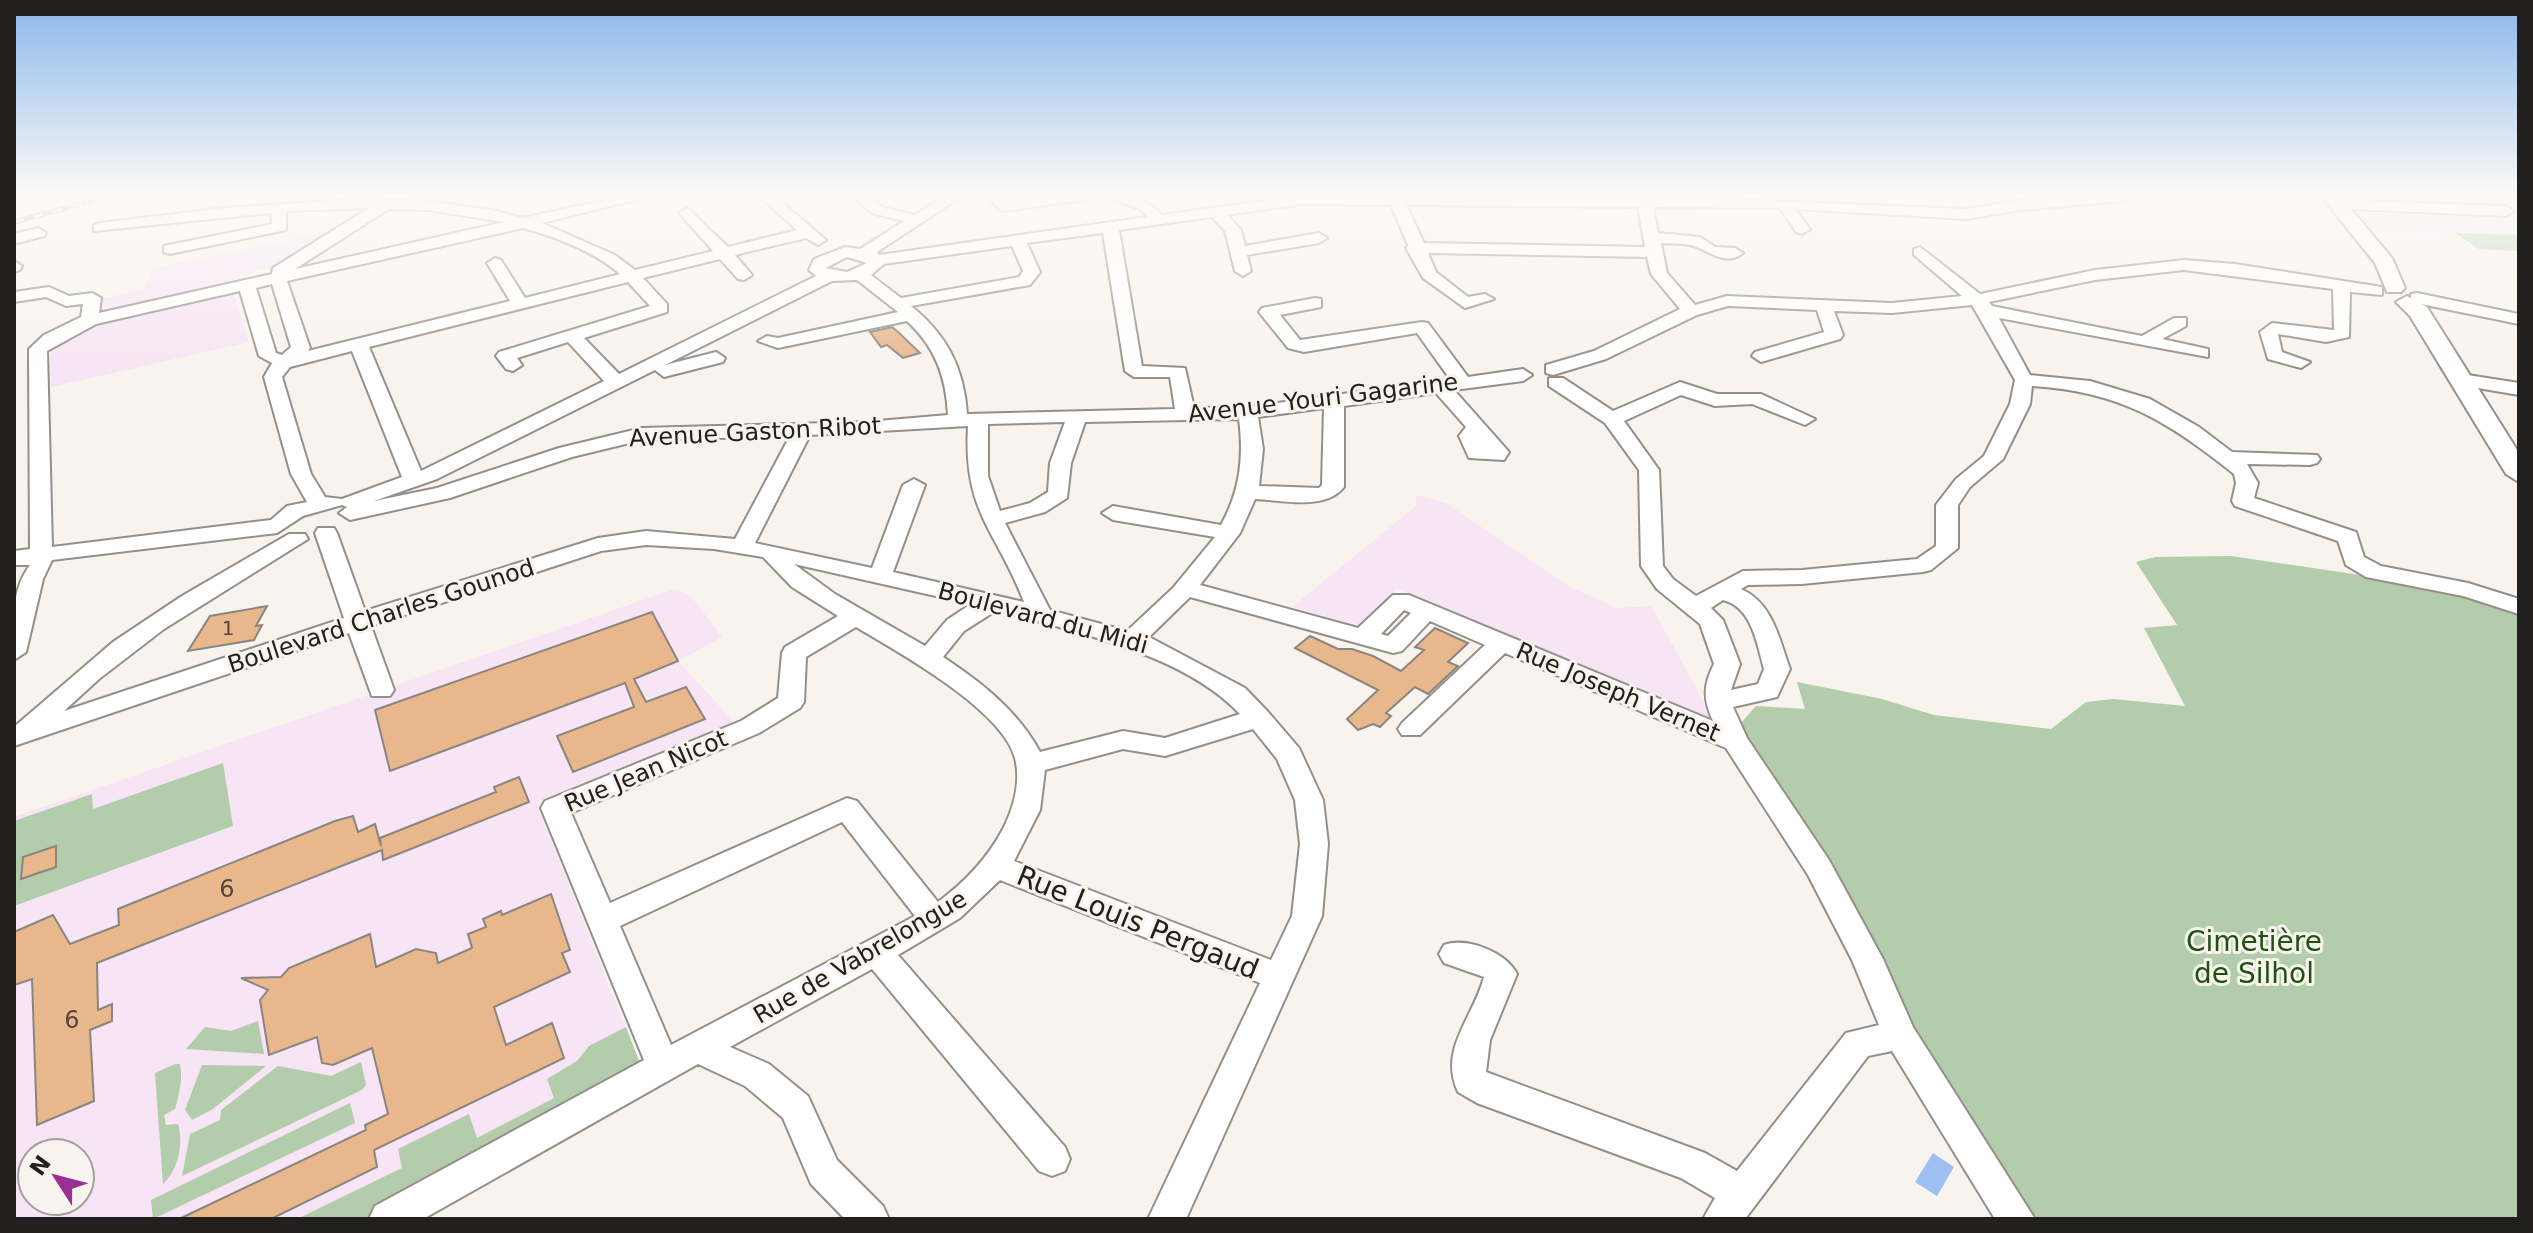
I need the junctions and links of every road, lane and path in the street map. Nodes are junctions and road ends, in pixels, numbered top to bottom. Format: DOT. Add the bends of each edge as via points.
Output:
graph roads {
  1 [pos="312,254"];
  2 [pos="386,254"];
  3 [pos="598,254"];
  4 [pos="724,254"];
  5 [pos="835,254"];
  6 [pos="873,254"];
  7 [pos="891,254"];
  8 [pos="1024,254"];
  9 [pos="1115,254"];
  10 [pos="1238,254"];
  11 [pos="1417,254"];
  12 [pos="1655,254"];
  13 [pos="1922,254"];
  14 [pos="2378,254"];
  15 [pos="870,256"];
  16 [pos="495,263"];
  17 [pos="1243,271"];
  18 [pos="860,274"];
  19 [pos="744,275"];
  20 [pos="826,275"];
  21 [pos="632,277"];
  22 [pos="273,279"];
  23 [pos="247,285"];
  24 [pos="2341,286"];
  25 [pos="1670,291"];
  26 [pos="2398,295"];
  27 [pos="14,297"];
  28 [pos="1485,299"];
  29 [pos="1752,300"];
  30 [pos="1315,303"];
  31 [pos="520,304"];
  32 [pos="1982,305"];
  33 [pos="1824,306"];
  34 [pos="903,309"];
  35 [pos="2470,310"];
  36 [pos="1691,311"];
  37 [pos="2519,319"];
  38 [pos="90,320"];
  39 [pos="2180,322"];
  40 [pos="2519,332"];
  41 [pos="571,335"];
  42 [pos="767,341"];
  43 [pos="2144,342"];
  44 [pos="359,345"];
  45 [pos="2202,353"];
  46 [pos="294,355"];
  47 [pos="1761,356"];
  48 [pos="716,358"];
  49 [pos="2301,362"];
  50 [pos="513,365"];
  51 [pos="641,372"];
  52 [pos="1555,376"];
  53 [pos="2024,380"];
  54 [pos="2461,380"];
  55 [pos="1461,381"];
  56 [pos="616,382"];
  57 [pos="1439,385"];
  58 [pos="2519,389"];
  59 [pos="1334,401"];
  60 [pos="1248,413"];
  61 [pos="1186,416"];
  62 [pos="1077,417"];
  63 [pos="1612,419"];
  64 [pos="1805,419"];
  65 [pos="968,420"];
  66 [pos="1477,428"];
  67 [pos="803,430"];
  68 [pos="2227,458"];
  69 [pos="2310,459"];
  70 [pos="2519,474"];
  71 [pos="414,480"];
  72 [pos="914,485"];
  73 [pos="1247,492"];
  74 [pos="318,503"];
  75 [pos="347,509"];
  76 [pos="1113,513"];
  77 [pos="993,519"];
  78 [pos="287,532"];
  79 [pos="326,533"];
  80 [pos="1229,533"];
  81 [pos="756,549"];
  82 [pos="24,565"];
  83 [pos="880,576"];
  84 [pos="1187,589"];
  85 [pos="1709,600"];
  86 [pos="995,602"];
  87 [pos="2519,607"];
  88 [pos="1040,614"];
  89 [pos="855,617"];
  90 [pos="358,624"];
  91 [pos="1132,640"];
  92 [pos="1502,642"];
  93 [pos="14,652"];
  94 [pos="928,661"];
  95 [pos="381,690"];
  96 [pos="1717,701"];
  97 [pos="1259,718"];
  98 [pos="1411,729"];
  99 [pos="17,736"];
  100 [pos="1735,741"];
  101 [pos="1029,765"];
  102 [pos="998,867"];
  103 [pos="603,920"];
  104 [pos="935,920"];
  105 [pos="876,952"];
  106 [pos="1455,954"];
  107 [pos="1279,977"];
  108 [pos="1900,1035"];
  109 [pos="697,1048"];
  110 [pos="663,1066"];
  111 [pos="1052,1159"];
  112 [pos="1731,1206"];
  113 [pos="388,1219"];
  114 [pos="870,1219"];
  115 [pos="1167,1219"];
  116 [pos="2016,1219"];
  1 -- 22 [label="street"];
  2 -- 22 [label="street"];
  3 -- 21 [label="street"];
  4 -- 19 [label="street"];
  4 -- 21 [label="street"];
  5 -- 15 [label="street"];
  5 -- 20 [label="street" via="817,266"];
  6 -- 15 [label="street"];
  7 -- 15 [label="street"];
  8 -- 34 [label="street" via="1032,272 1024,281 933,295"];
  9 -- 61 [label="street" via="1134,371 1178,372"];
  10 -- 17 [label="street"];
  11 -- 28 [label="street" via="1429,274 1465,303"];
  12 -- 25 [label="street"];
  13 -- 32 [label="street"];
  14 -- 26 [label="main road"];
  15 -- 18 [label="street" via="873,267"];
  16 -- 31 [label="street"];
  18 -- 20 [label="street"];
  18 -- 34 [label="street"];
  20 -- 51 [label="street"];
  20 -- 56 [label="street"];
  21 -- 31 [label="street"];
  21 -- 41 [label="street" via="665,311"];
  22 -- 23 [label="street"];
  22 -- 46 [label="street"];
  23 -- 38 [label="street"];
  23 -- 46 [label="street" via="268,356"];
  24 -- 26 [label="street"];
  24 -- 32 [label="street" via="2219,267 2161,266"];
  24 -- 49 [label="street" via="2343,333 2336,337 2282,328 2269,332 2274,355"];
  25 -- 29 [label="street"];
  25 -- 36 [label="street"];
  26 -- 35 [label="street"];
  26 -- 54 [label="main road" via="2419,312"];
  27 -- 38 [label="street" via="49,292 66,301 92,298"];
  29 -- 33 [label="street"];
  29 -- 36 [label="street"];
  30 -- 55 [label="street" via="1268,312 1294,344 1304,347 1422,327"];
  31 -- 44 [label="street"];
  32 -- 33 [label="street"];
  32 -- 43 [label="street"];
  32 -- 53 [label="street"];
  33 -- 47 [label="street" via="1834,335"];
  34 -- 42 [label="street" via="778,343"];
  34 -- 65 [label="street" via="946,351"];
  35 -- 37 [label="street"];
  35 -- 40 [label="street"];
  36 -- 52 [label="street"];
  38 -- 82 [label="street" via="38,349"];
  39 -- 43 [label="street"];
  41 -- 50 [label="street" via="505,356"];
  41 -- 56 [label="street"];
  43 -- 45 [label="street"];
  44 -- 46 [label="street"];
  44 -- 71 [label="street"];
  46 -- 74 [label="street" via="273,377 301,474"];
  48 -- 51 [label="street" via="679,369"];
  51 -- 56 [label="street"];
  52 -- 55 [label="street, Avenue Youri Gagarine" via="1536,384 1523,375"];
  52 -- 63 [label="street"];
  53 -- 68 [label="street" via="2119,391 2150,404"];
  53 -- 85 [label="street" via="2020,404 1993,459 1963,483 1947,505 1947,548 1923,565 1743,578"];
  54 -- 58 [label="street"];
  54 -- 70 [label="main road"];
  55 -- 57 [label="street, Avenue Youri Gagarine"];
  56 -- 71 [label="street"];
  57 -- 59 [label="street, Avenue Youri Gagarine"];
  57 -- 66 [label="street"];
  59 -- 60 [label="street, Avenue Youri Gagarine"];
  59 -- 73 [label="street" via="1330,492"];
  60 -- 61 [label="street, Avenue Youri Gagarine"];
  60 -- 73 [label="street" via="1252,444"];
  61 -- 62 [label="street, Avenue Youri Gagarine"];
  62 -- 65 [label="street, Avenue Youri Gagarine"];
  62 -- 77 [label="street" via="1056,474 1059,493 1054,500"];
  63 -- 64 [label="street" via="1680,388 1715,400 1754,398"];
  63 -- 85 [label="street" via="1649,470 1652,566 1665,584"];
  65 -- 67 [label="street, Avenue Gaston Ribot"];
  65 -- 77 [label="street" via="978,478"];
  67 -- 75 [label="street, Avenue Gaston Ribot" via="676,431 618,438 442,493"];
  67 -- 81 [label="street"];
  68 -- 69 [label="street"];
  68 -- 87 [label="street" via="2244,472 2243,501 2348,537 2354,560 2374,572 2468,590"];
  71 -- 75 [label="street"];
  72 -- 83 [label="street"];
  73 -- 80 [label="street"];
  74 -- 75 [label="street"];
  74 -- 78 [label="street" via="295,511"];
  75 -- 79 [label="street" via="342,523"];
  76 -- 80 [label="street"];
  77 -- 88 [label="street"];
  78 -- 79 [label="street"];
  78 -- 82 [label="street"];
  78 -- 99 [label="street" via="138,634"];
  79 -- 90 [label="street"];
  80 -- 84 [label="street"];
  81 -- 83 [label="street, Boulevard du Midi"];
  81 -- 89 [label="street, Rue de Vabrelongue"];
  81 -- 90 [label="street, Boulevard Charles Gounod" via="646,538 598,545"];
  82 -- 93 [label="street"];
  83 -- 86 [label="street, Boulevard du Midi"];
  84 -- 91 [label="street"];
  84 -- 92 [label="street, Rue Joseph Vernet" via="1363,637 1401,600"];
  85 -- 96 [label="street" via="1727,664"];
  85 -- 96 [label="street" via="1734,593 1754,606 1777,669 1768,691"];
  86 -- 88 [label="street, Boulevard du Midi"];
  86 -- 94 [label="street" via="952,627"];
  88 -- 91 [label="street, Boulevard du Midi"];
  89 -- 94 [label="street, Rue de Vabrelongue"];
  89 -- 103 [label="street, Rue Jean Nicot" via="794,653 791,702 750,727 555,808"];
  90 -- 95 [label="street"];
  90 -- 99 [label="street, Boulevard Charles Gounod"];
  91 -- 97 [label="street, Boulevard du Midi" via="1236,694"];
  92 -- 98 [label="street, Rue Joseph Vernet"];
  92 -- 100 [label="street, Rue Joseph Vernet"];
  94 -- 101 [label="street, Rue de Vabrelongue" via="1005,718 1027,752"];
  96 -- 100 [label="street"];
  97 -- 101 [label="street" via="1165,747 1123,740"];
  97 -- 107 [label="street, Boulevard du Midi" via="1289,755 1309,800 1314,844 1307,916"];
  100 -- 108 [label="street" via="1819,868"];
  101 -- 102 [label="street, Rue de Vabrelongue" via="1024,816"];
  102 -- 104 [label="street, Rue de Vabrelongue" via="971,896"];
  102 -- 107 [label="street, Rue Louis Pergaud"];
  103 -- 104 [label="street" via="847,808"];
  103 -- 110 [label="street, Rue Jean Nicot"];
  104 -- 105 [label="street, Rue de Vabrelongue"];
  105 -- 109 [label="street, Rue de Vabrelongue"];
  105 -- 111 [label="street"];
  106 -- 112 [label="street" via="1494,966 1501,974 1499,993 1468,1050 1470,1081 1692,1165"];
  107 -- 115 [label="street, Boulevard du Midi"];
  108 -- 112 [label="street" via="1858,1043"];
  108 -- 116 [label="street"];
  109 -- 110 [label="street, Rue de Vabrelongue"];
  109 -- 114 [label="street" via="757,1075 796,1107 824,1172"];
  110 -- 113 [label="street, Rue de Vabrelongue"];
}
